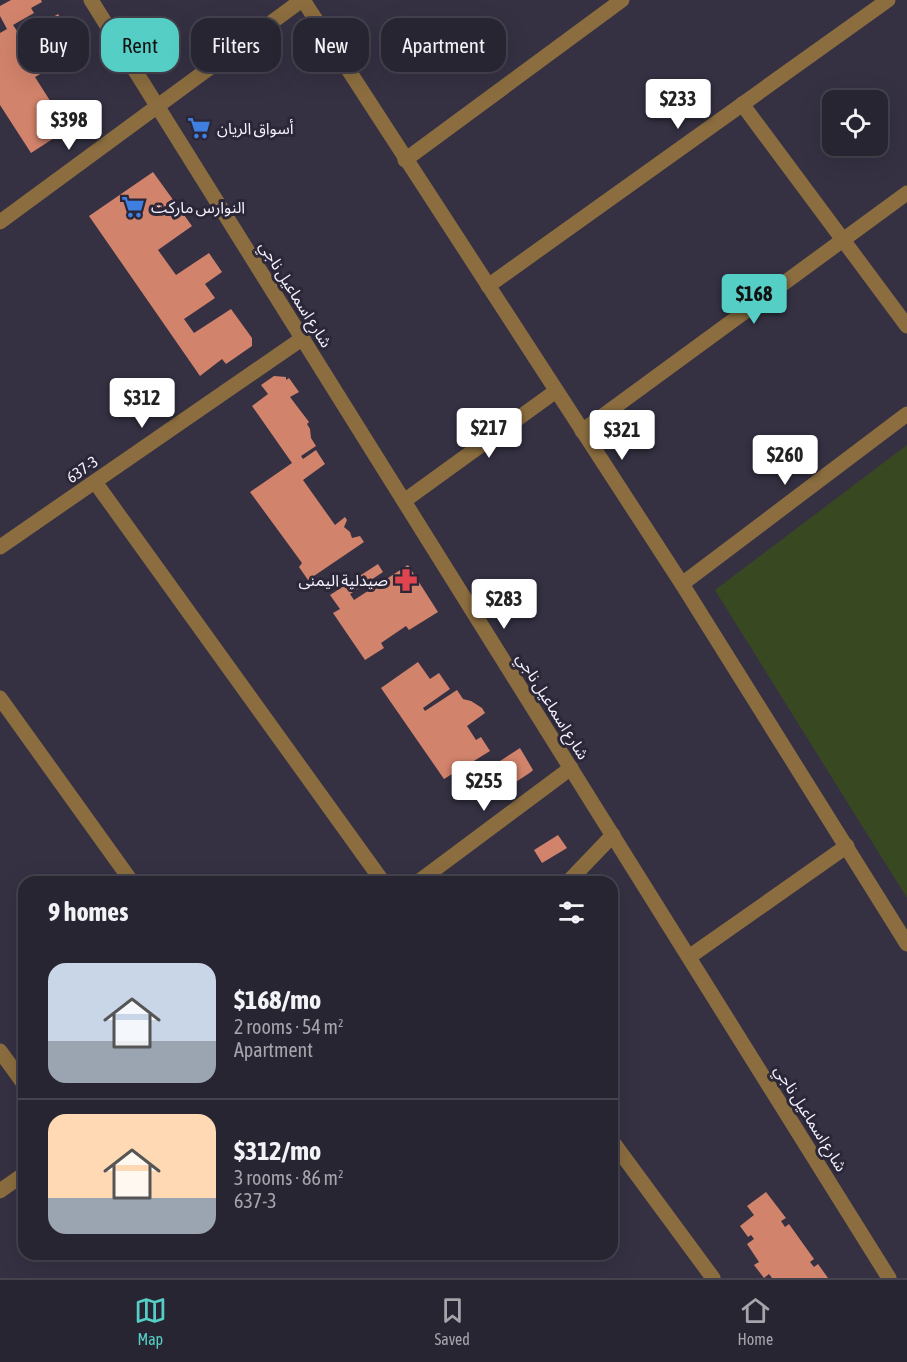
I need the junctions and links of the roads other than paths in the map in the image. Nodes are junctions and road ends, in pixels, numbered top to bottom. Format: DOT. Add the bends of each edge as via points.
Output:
graph roads {
  1 [pos="91,0"];
  2 [pos="302,0"];
  3 [pos="622,0"];
  4 [pos="882,2"];
  5 [pos="742,104"];
  6 [pos="158,106"];
  7 [pos="405,160"];
  8 [pos="907,193"];
  9 [pos="0,222"];
  10 [pos="844,240"];
  11 [pos="488,286"];
  12 [pos="907,326"];
  13 [pos="303,338"];
  14 [pos="556,391"];
  15 [pos="907,414"];
  16 [pos="582,430"];
  17 [pos="94,482"];
  18 [pos="404,501"];
  19 [pos="0,548"];
  20 [pos="682,584"];
  21 [pos="0,698"];
  22 [pos="571,768"];
  23 [pos="613,835"];
  24 [pos="847,846"];
  25 [pos="128,876"];
  26 [pos="379,876"];
  27 [pos="425,876"];
  28 [pos="574,876"];
  29 [pos="907,944"];
  30 [pos="689,957"];
  31 [pos="0,1051"];
  32 [pos="18,1076"];
  33 [pos="618,1150"];
  34 [pos="18,1178"];
  35 [pos="0,1191"];
  36 [pos="712,1278"];
  37 [pos="889,1278"];
  1 -- 6 [label="street, شارع اسماعيل ناجي"];
  2 -- 6 [label="street"];
  2 -- 7 [label="street"];
  3 -- 7 [label="street"];
  4 -- 5 [label="street"];
  5 -- 10 [label="street"];
  5 -- 11 [label="street"];
  6 -- 9 [label="street"];
  6 -- 13 [label="street, شارع اسماعيل ناجي"];
  7 -- 11 [label="street"];
  8 -- 10 [label="street"];
  10 -- 12 [label="street"];
  10 -- 16 [label="street"];
  11 -- 14 [label="street"];
  13 -- 17 [label="street, 637-3"];
  13 -- 18 [label="street, شارع اسماعيل ناجي"];
  14 -- 16 [label="street"];
  14 -- 18 [label="street"];
  15 -- 20 [label="street"];
  16 -- 20 [label="street"];
  17 -- 19 [label="street, 637-3"];
  17 -- 26 [label="street"];
  18 -- 22 [label="street, شارع اسماعيل ناجي"];
  20 -- 24 [label="street"];
  21 -- 25 [label="street"];
  22 -- 23 [label="street, شارع اسماعيل ناجي"];
  22 -- 27 [label="street"];
  23 -- 28 [label="street"];
  23 -- 30 [label="street, شارع اسماعيل ناجي"];
  24 -- 29 [label="street"];
  24 -- 30 [label="street"];
  30 -- 37 [label="street, شارع اسماعيل ناجي"];
  31 -- 32 [label="street"];
  33 -- 36 [label="street"];
  34 -- 35 [label="street"];
}
